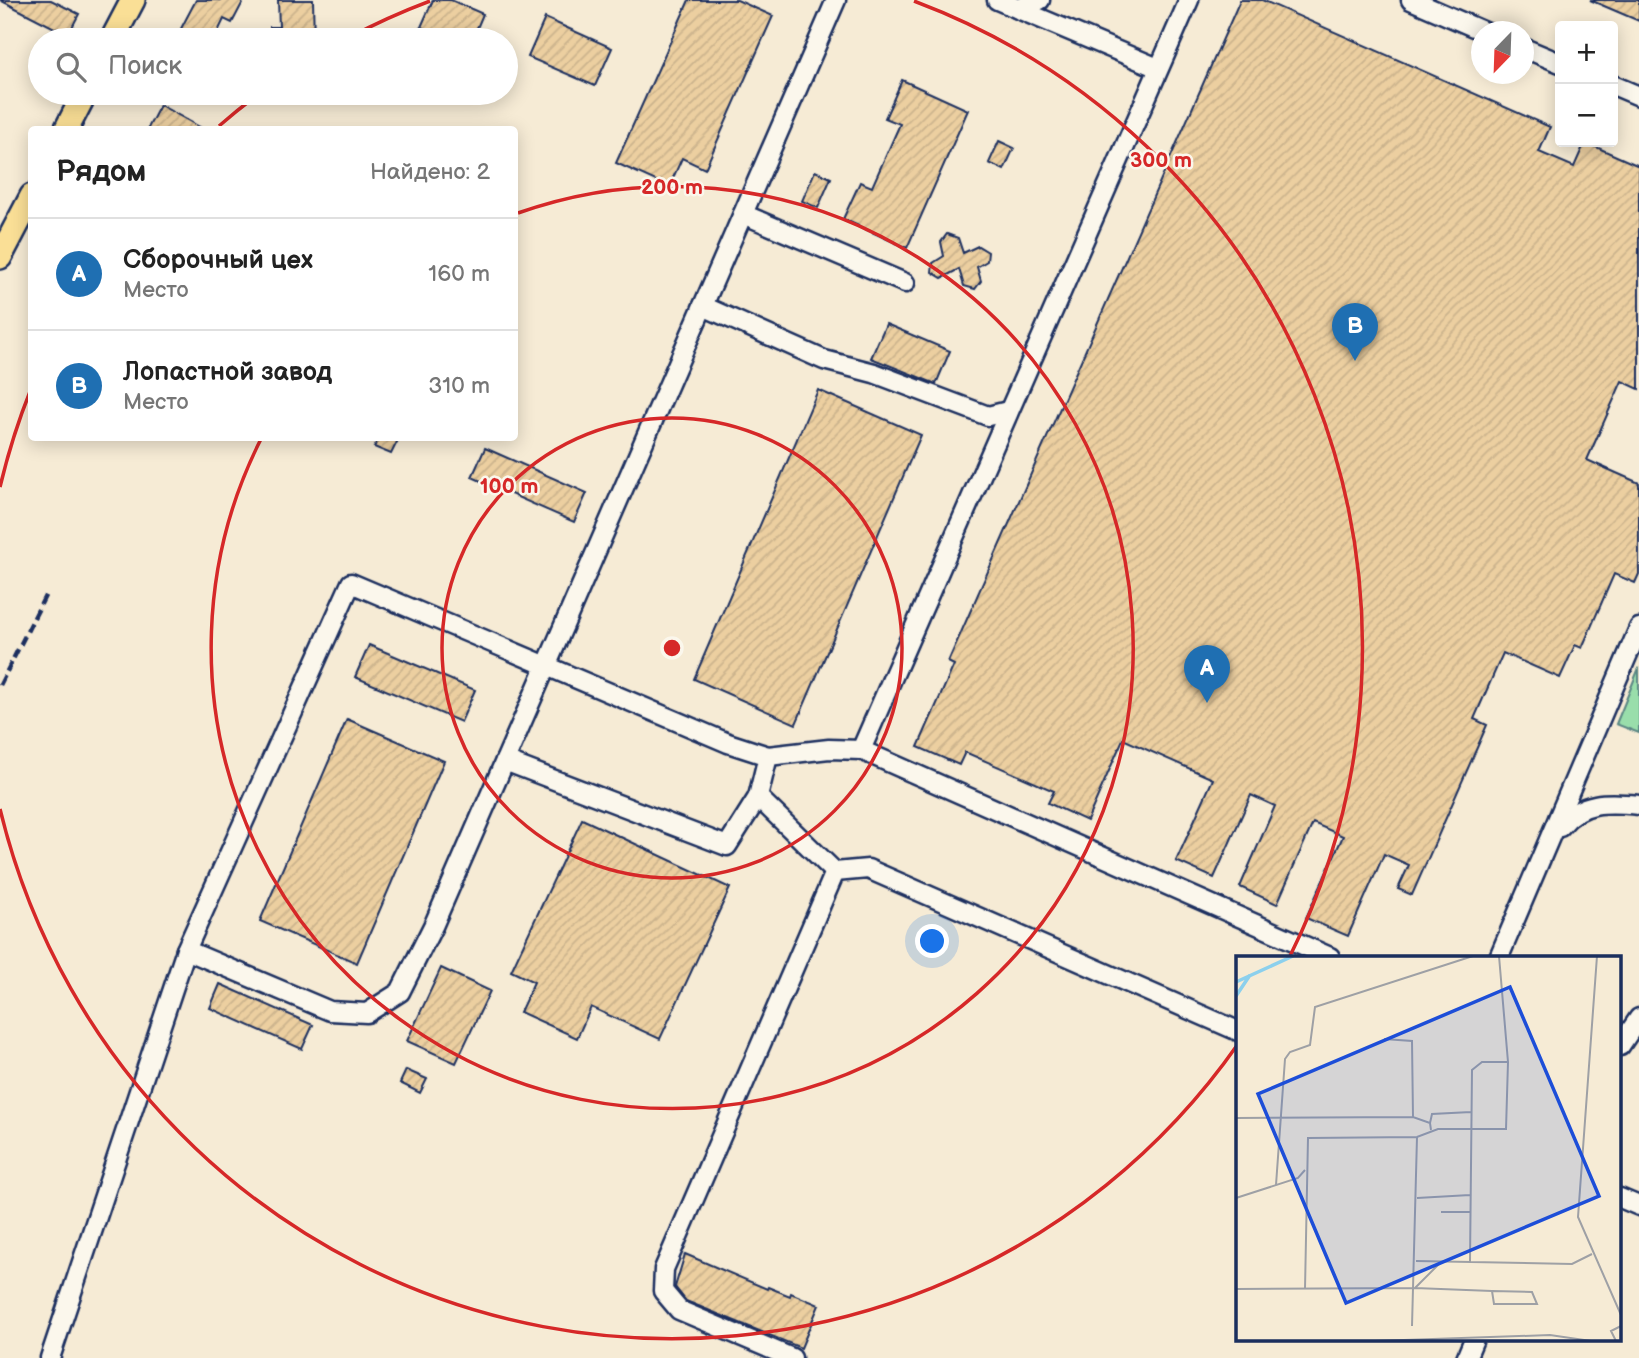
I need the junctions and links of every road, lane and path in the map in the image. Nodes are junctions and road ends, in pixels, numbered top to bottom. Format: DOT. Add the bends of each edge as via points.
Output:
graph roads {
  1 [pos="133,0"];
  2 [pos="836,0"];
  3 [pos="997,0"];
  4 [pos="1040,0"];
  5 [pos="1189,0"];
  6 [pos="1410,0"];
  7 [pos="1018,9"];
  8 [pos="1471,26"];
  9 [pos="118,28"];
  10 [pos="1534,52"];
  11 [pos="1555,61"];
  12 [pos="1158,68"];
  13 [pos="1618,87"];
  14 [pos="1639,96"];
  15 [pos="79,105"];
  16 [pos="68,126"];
  17 [pos="28,204"];
  18 [pos="743,214"];
  19 [pos="0,257"];
  20 [pos="905,283"];
  21 [pos="703,306"];
  22 [pos="1008,411"];
  23 [pos="988,416"];
  24 [pos="999,434"];
  25 [pos="1639,628"];
  26 [pos="547,664"];
  27 [pos="861,750"];
  28 [pos="768,756"];
  29 [pos="505,761"];
  30 [pos="758,797"];
  31 [pos="1639,805"];
  32 [pos="1552,837"];
  33 [pos="835,872"];
  34 [pos="186,950"];
  35 [pos="1328,956"];
  36 [pos="1499,956"];
  37 [pos="1639,1018"];
  38 [pos="1236,1030"];
  39 [pos="1622,1043"];
  40 [pos="1622,1199"];
  41 [pos="1639,1206"];
  42 [pos="1474,1340"];
  43 [pos="50,1358"];
  44 [pos="792,1358"];
  45 [pos="1466,1358"];
  1 -- 9 [label="main road"];
  2 -- 18 [label="lane"];
  3 -- 7 [label="lane"];
  4 -- 7 [label="lane"];
  5 -- 12 [label="lane"];
  6 -- 8 [label="lane"];
  7 -- 12 [label="lane"];
  10 -- 11 [label="lane"];
  12 -- 22 [label="lane"];
  13 -- 14 [label="lane"];
  15 -- 16 [label="main road"];
  17 -- 19 [label="main road"];
  18 -- 20 [label="lane"];
  18 -- 21 [label="lane"];
  21 -- 23 [label="lane" via="824,360 874,373"];
  21 -- 26 [label="lane"];
  22 -- 23 [label="lane"];
  22 -- 24 [label="lane"];
  23 -- 24 [label="lane"];
  24 -- 27 [label="lane"];
  25 -- 32 [label="lane"];
  26 -- 28 [label="lane"];
  26 -- 29 [label="lane"];
  26 -- 34 [label="lane" via="351,583"];
  27 -- 28 [label="lane" via="829,748"];
  27 -- 35 [label="lane"];
  28 -- 30 [label="lane"];
  29 -- 30 [label="lane" via="727,846"];
  29 -- 34 [label="lane" via="400,992 367,1013 330,1011"];
  30 -- 33 [label="lane"];
  31 -- 32 [label="lane" via="1595,803 1581,807"];
  32 -- 36 [label="lane"];
  33 -- 38 [label="lane" via="868,869"];
  33 -- 44 [label="lane" via="664,1269 663,1291 679,1310"];
  34 -- 43 [label="lane"];
  37 -- 39 [label="lane"];
  40 -- 41 [label="lane"];
  42 -- 45 [label="lane"];
}
